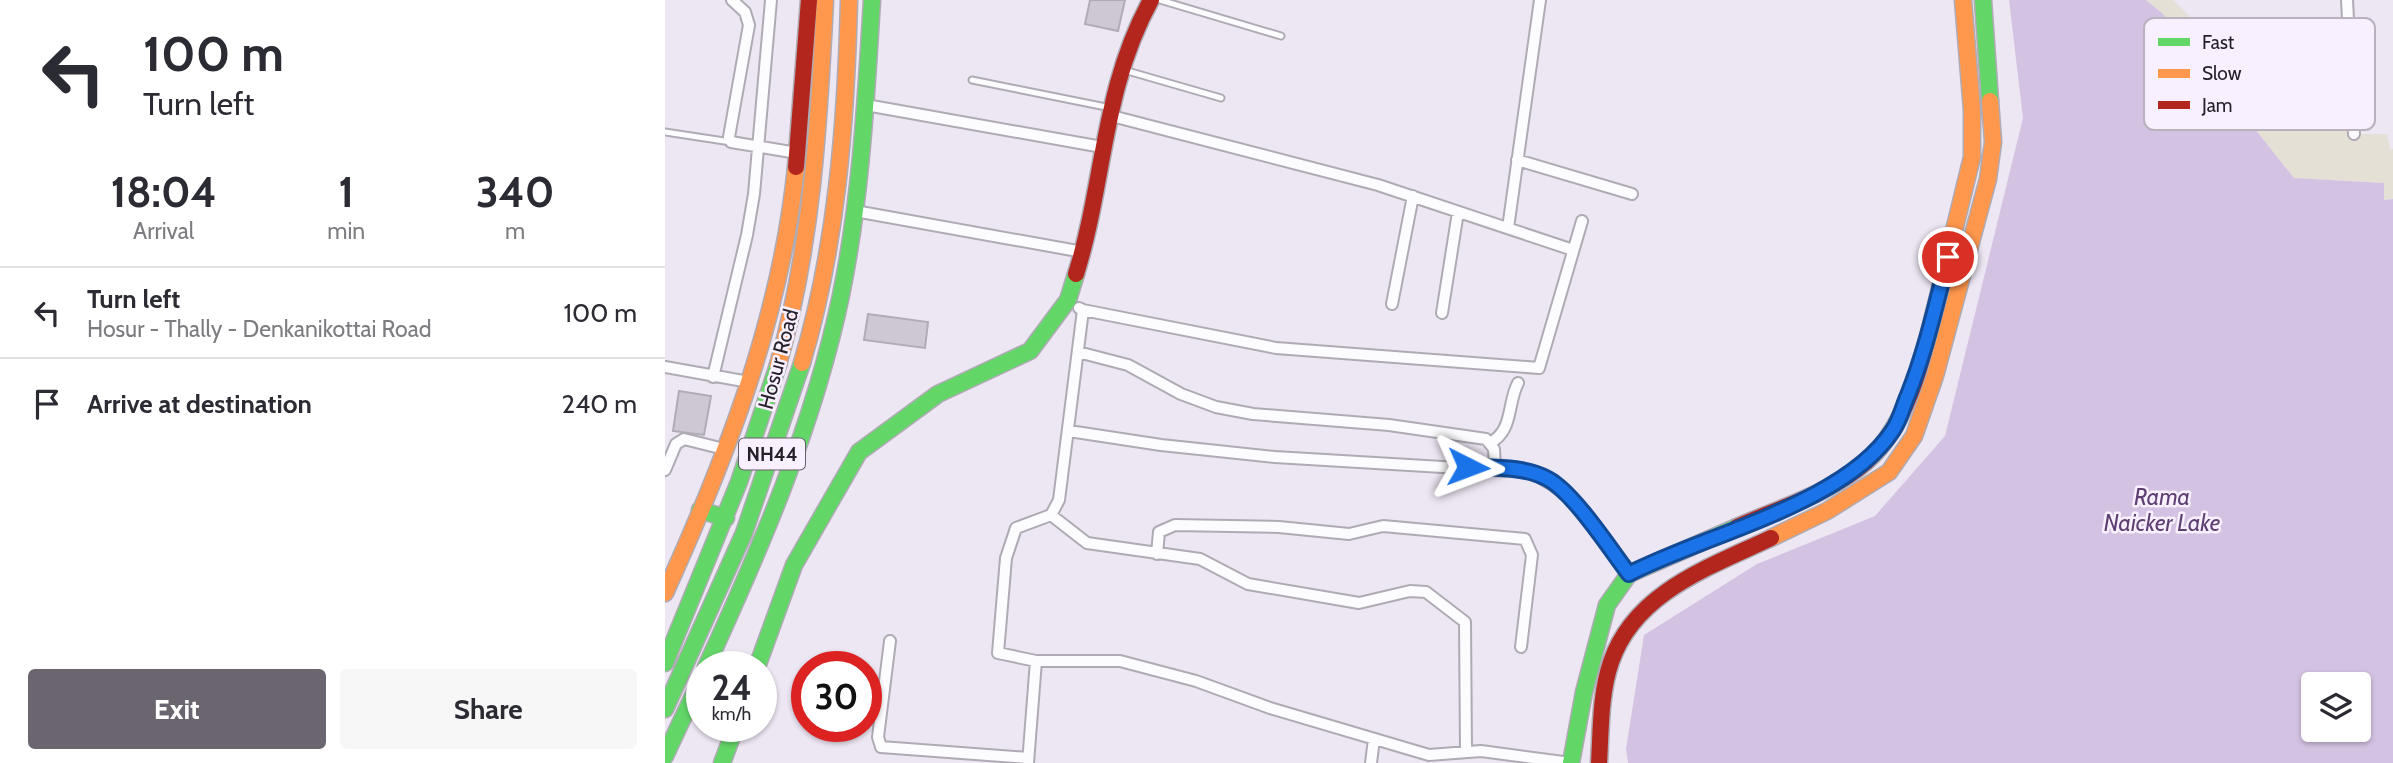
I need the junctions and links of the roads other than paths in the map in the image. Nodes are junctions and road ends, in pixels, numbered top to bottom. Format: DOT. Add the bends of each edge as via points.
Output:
graph roads {
  1 [pos="732,0"];
  2 [pos="771,0"];
  3 [pos="809,0"];
  4 [pos="825,0"];
  5 [pos="849,0"];
  6 [pos="872,0"];
  7 [pos="1151,0"];
  8 [pos="1160,0"];
  9 [pos="1539,0"];
  10 [pos="1963,0"];
  11 [pos="1983,0"];
  12 [pos="2347,0"];
  13 [pos="2348,18"];
  14 [pos="1281,36"];
  15 [pos="1121,70"];
  16 [pos="972,80"];
  17 [pos="1221,98"];
  18 [pos="866,105"];
  19 [pos="1109,111"];
  20 [pos="2354,130"];
  21 [pos="665,132"];
  22 [pos="2354,134"];
  23 [pos="731,142"];
  24 [pos="759,147"];
  25 [pos="1102,148"];
  26 [pos="797,153"];
  27 [pos="1517,160"];
  28 [pos="1632,194"];
  29 [pos="1413,197"];
  30 [pos="855,211"];
  31 [pos="1458,212"];
  32 [pos="1581,221"];
  33 [pos="1508,228"];
  34 [pos="1573,250"];
  35 [pos="1083,252"];
  36 [pos="1068,300"];
  37 [pos="1392,304"];
  38 [pos="1083,310"];
  39 [pos="1442,313"];
  40 [pos="1078,352"];
  41 [pos="665,367"];
  42 [pos="713,377"];
  43 [pos="749,382"];
  44 [pos="1518,383"];
  45 [pos="1069,431"];
  46 [pos="1490,443"];
  47 [pos="724,449"];
  48 [pos="665,468"];
  49 [pos="1495,468"];
  50 [pos="700,510"];
  51 [pos="1051,515"];
  52 [pos="726,518"];
  53 [pos="1157,554"];
  54 [pos="1629,574"];
  55 [pos="665,593"];
  56 [pos="890,641"];
  57 [pos="1521,647"];
  58 [pos="693,648"];
  59 [pos="697,651"];
  60 [pos="713,651"];
  61 [pos="763,651"];
  62 [pos="1037,661"];
  63 [pos="665,663"];
  64 [pos="665,709"];
  65 [pos="686,711"];
  66 [pos="1374,739"];
  67 [pos="730,742"];
  68 [pos="1466,751"];
  69 [pos="665,756"];
  70 [pos="938,757"];
  71 [pos="1028,760"];
  72 [pos="722,763"];
  73 [pos="1371,763"];
  74 [pos="1571,763"];
  75 [pos="1599,763"];
  1 -- 23 [label="street" via="745,12 749,25"];
  2 -- 24 [label="street"];
  3 -- 26 [label="main road"];
  4 -- 52 [label="main road, Hosur Road / NH44" via="818,149 796,292"];
  5 -- 58 [label="main road, Hosur Road / NH44" via="841,161 833,225 810,330 759,492"];
  6 -- 18 [label="main road"];
  7 -- 15 [label="main road"];
  8 -- 14 [label="lane"];
  9 -- 27 [label="street"];
  10 -- 54 [label="main road" via="1972,157 1923,358 1894,429 1866,462 1821,490"];
  11 -- 75 [label="main road" via="1993,142 1988,179 1935,376 1914,436 1889,472 1867,487 1827,512 1695,574 1656,597 1636,617 1611,661"];
  12 -- 13 [label="street"];
  15 -- 17 [label="lane"];
  15 -- 19 [label="main road"];
  16 -- 19 [label="lane"];
  18 -- 25 [label="street"];
  18 -- 30 [label="main road"];
  19 -- 25 [label="main road"];
  19 -- 29 [label="street"];
  20 -- 22 [label="street"];
  21 -- 23 [label="lane"];
  23 -- 24 [label="street"];
  24 -- 26 [label="street"];
  24 -- 42 [label="street" via="747,235"];
  25 -- 35 [label="main road"];
  26 -- 43 [label="main road" via="786,243"];
  27 -- 28 [label="street"];
  27 -- 33 [label="street"];
  29 -- 31 [label="street"];
  29 -- 37 [label="street"];
  30 -- 35 [label="street"];
  30 -- 60 [label="main road" via="841,295 803,429 785,484"];
  31 -- 33 [label="street"];
  31 -- 39 [label="street"];
  32 -- 34 [label="street"];
  33 -- 34 [label="street"];
  34 -- 38 [label="street" via="1539,368 1276,348"];
  35 -- 36 [label="main road"];
  36 -- 38 [label="street"];
  36 -- 61 [label="main road" via="1030,351 938,394 859,452 794,565"];
  38 -- 40 [label="street"];
  40 -- 45 [label="street"];
  40 -- 46 [label="street" via="1128,366 1188,398 1216,407 1389,425"];
  41 -- 42 [label="street"];
  42 -- 43 [label="street"];
  43 -- 47 [label="main road"];
  44 -- 46 [label="street" via="1507,426"];
  45 -- 49 [label="street" via="1275,457"];
  45 -- 51 [label="street" via="1059,500"];
  46 -- 49 [label="street"];
  47 -- 48 [label="street" via="684,439"];
  47 -- 50 [label="main road"];
  49 -- 54 [label="street" via="1548,478 1563,490"];
  50 -- 52 [label="main road"];
  50 -- 55 [label="main road"];
  51 -- 53 [label="street" via="1087,543"];
  51 -- 62 [label="street" via="1016,528 1006,558 997,640 999,653"];
  52 -- 63 [label="main road, Hosur Road / NH44"];
  53 -- 57 [label="street" via="1159,531 1175,525 1349,534 1383,526 1525,539 1532,555"];
  53 -- 68 [label="street" via="1200,559 1261,587 1359,603 1410,591 1426,592 1465,622"];
  54 -- 74 [label="main road" via="1607,605"];
  56 -- 70 [label="street" via="878,742 881,747"];
  58 -- 59 [label="main road"];
  58 -- 64 [label="main road, Hosur Road / NH44"];
  62 -- 66 [label="street" via="1120,661"];
  62 -- 71 [label="street"];
  65 -- 69 [label="main road"];
  66 -- 68 [label="street" via="1429,755"];
  66 -- 73 [label="street"];
  67 -- 72 [label="main road"];
  68 -- 74 [label="street"];
  70 -- 71 [label="street"];
}
